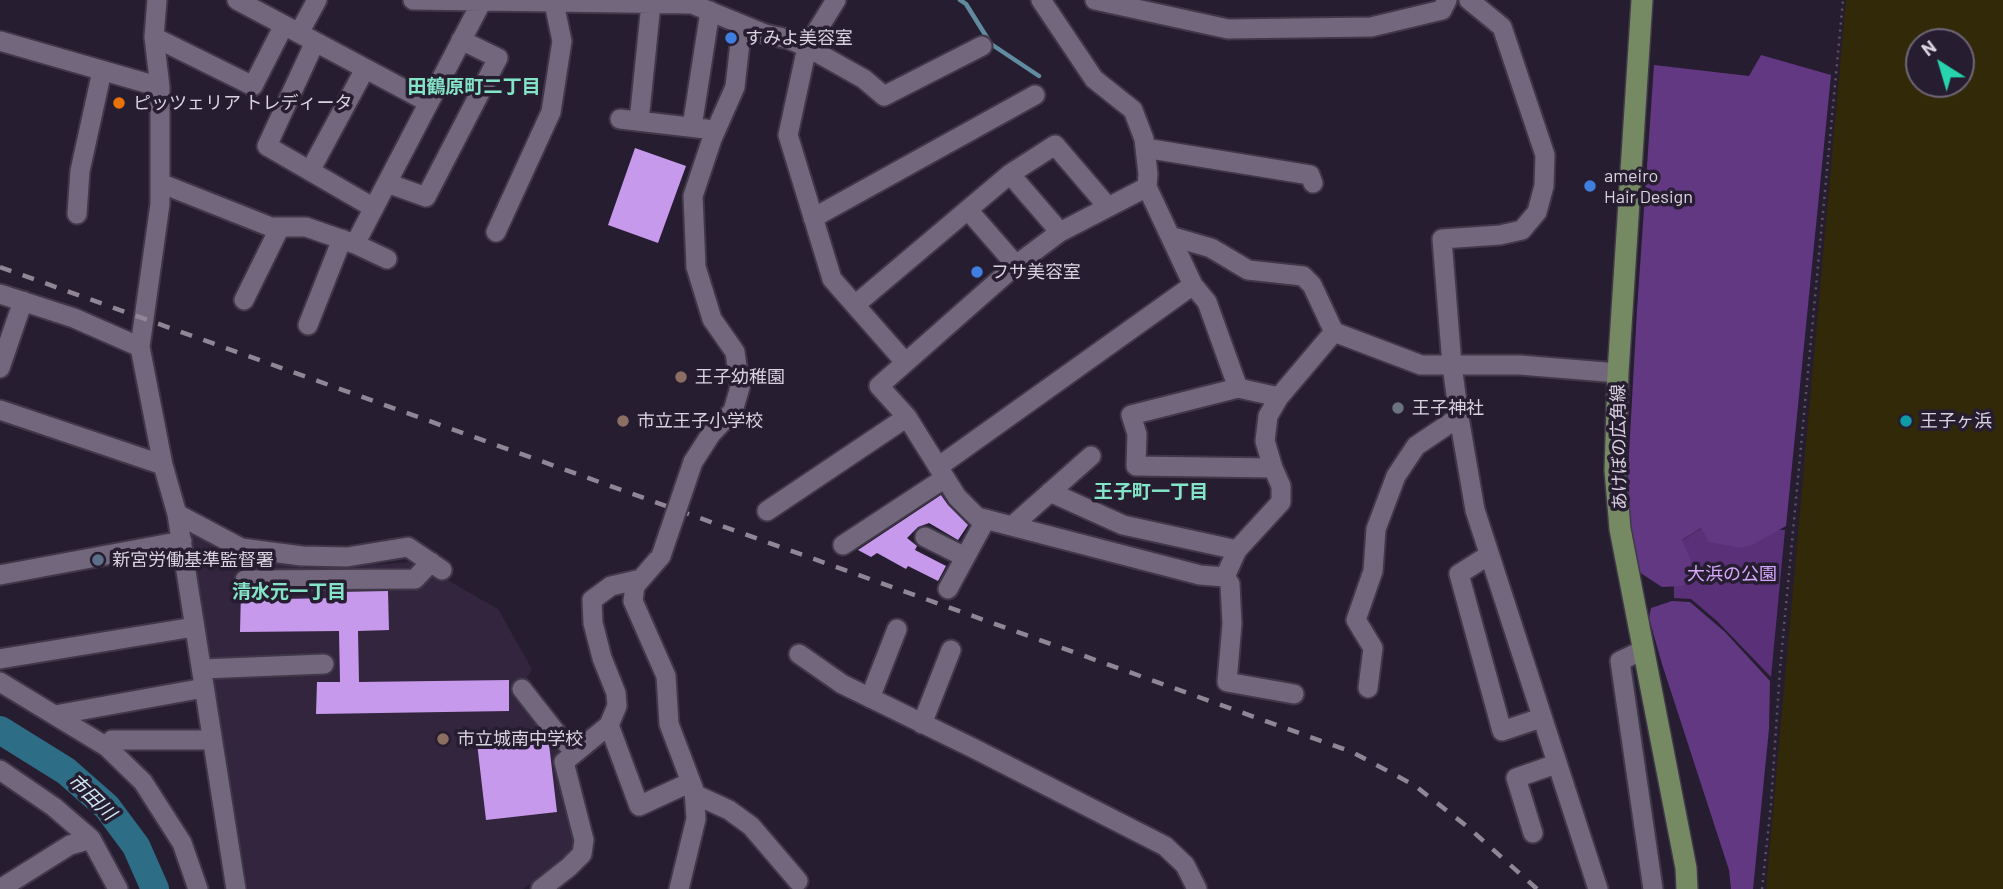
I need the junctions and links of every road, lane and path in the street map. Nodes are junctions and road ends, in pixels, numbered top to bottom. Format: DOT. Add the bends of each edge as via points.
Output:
graph roads {
  1 [pos="157,0"];
  2 [pos="237,0"];
  3 [pos="317,0"];
  4 [pos="413,0"];
  5 [pos="836,0"];
  6 [pos="1041,0"];
  7 [pos="1095,0"];
  8 [pos="1447,0"];
  9 [pos="1469,0"];
  10 [pos="1642,0"];
  11 [pos="1843,0"];
  12 [pos="482,1"];
  13 [pos="526,1"];
  14 [pos="613,2"];
  15 [pos="554,3"];
  16 [pos="651,4"];
  17 [pos="700,5"];
  18 [pos="742,24"];
  19 [pos="299,33"];
  20 [pos="153,37"];
  21 [pos="461,40"];
  22 [pos="0,41"];
  23 [pos="982,46"];
  24 [pos="807,47"];
  25 [pos="365,69"];
  26 [pos="102,71"];
  27 [pos="160,88"];
  28 [pos="1035,95"];
  29 [pos="428,102"];
  30 [pos="692,127"];
  31 [pos="716,130"];
  32 [pos="1145,148"];
  33 [pos="310,171"];
  34 [pos="1010,174"];
  35 [pos="160,183"];
  36 [pos="387,183"];
  37 [pos="1313,183"];
  38 [pos="1147,187"];
  39 [pos="1108,207"];
  40 [pos="374,208"];
  41 [pos="968,210"];
  42 [pos="77,214"];
  43 [pos="813,218"];
  44 [pos="280,227"];
  45 [pos="496,232"];
  46 [pos="1060,233"];
  47 [pos="1170,236"];
  48 [pos="349,242"];
  49 [pos="387,259"];
  50 [pos="1016,265"];
  51 [pos="1193,285"];
  52 [pos="0,294"];
  53 [pos="244,300"];
  54 [pos="23,302"];
  55 [pos="855,305"];
  56 [pos="308,325"];
  57 [pos="1334,332"];
  58 [pos="140,347"];
  59 [pos="905,362"];
  60 [pos="1452,365"];
  61 [pos="0,368"];
  62 [pos="1618,373"];
  63 [pos="1238,388"];
  64 [pos="1279,397"];
  65 [pos="0,410"];
  66 [pos="907,417"];
  67 [pos="1459,417"];
  68 [pos="1091,456"];
  69 [pos="163,465"];
  70 [pos="1273,468"];
  71 [pos="942,473"];
  72 [pos="1050,492"];
  73 [pos="767,511"];
  74 [pos="177,514"];
  75 [pos="986,519"];
  76 [pos="1013,526"];
  77 [pos="925,537"];
  78 [pos="182,541"];
  79 [pos="843,545"];
  80 [pos="1237,551"];
  81 [pos="1489,555"];
  82 [pos="965,557"];
  83 [pos="0,575"];
  84 [pos="1225,577"];
  85 [pos="641,579"];
  86 [pos="245,580"];
  87 [pos="948,589"];
  88 [pos="194,627"];
  89 [pos="897,629"];
  90 [pos="951,650"];
  91 [pos="1643,650"];
  92 [pos="799,654"];
  93 [pos="0,659"];
  94 [pos="324,664"];
  95 [pos="203,678"];
  96 [pos="0,681"];
  97 [pos="1368,688"];
  98 [pos="522,689"];
  99 [pos="1294,694"];
  100 [pos="870,698"];
  101 [pos="55,715"];
  102 [pos="1541,718"];
  103 [pos="922,724"];
  104 [pos="609,725"];
  105 [pos="212,740"];
  106 [pos="107,747"];
  107 [pos="576,752"];
  108 [pos="1556,764"];
  109 [pos="0,770"];
  110 [pos="692,788"];
  111 [pos="1532,833"];
  112 [pos="91,839"];
  113 [pos="799,881"];
  114 [pos="0,889"];
  115 [pos="118,889"];
  116 [pos="198,889"];
  117 [pos="236,889"];
  118 [pos="541,889"];
  119 [pos="679,889"];
  120 [pos="1197,889"];
  121 [pos="1598,889"];
  122 [pos="1653,889"];
  123 [pos="1688,889"];
  124 [pos="1762,889"];
  1 -- 20 [label="street"];
  2 -- 19 [label="street"];
  3 -- 19 [label="street"];
  4 -- 12 [label="street"];
  5 -- 24 [label="street"];
  6 -- 32 [label="street" via="1094,79 1133,110"];
  7 -- 8 [label="street" via="1228,29 1371,27 1442,10"];
  9 -- 60 [label="street" via="1502,27 1545,155 1544,187 1537,212 1522,230 1442,239"];
  10 -- 62 [label="main road, あけぼの広角線"];
  11 -- 124 [label="path"];
  12 -- 13 [label="street"];
  12 -- 21 [label="street"];
  13 -- 15 [label="street"];
  14 -- 15 [label="street"];
  14 -- 16 [label="street"];
  15 -- 45 [label="street" via="562,41 551,112"];
  16 -- 17 [label="street"];
  16 -- 30 [label="street" via="629,120"];
  17 -- 18 [label="street"];
  17 -- 30 [label="street"];
  18 -- 24 [label="street"];
  18 -- 31 [label="street" via="735,87"];
  19 -- 20 [label="street" via="253,86"];
  19 -- 25 [label="street"];
  19 -- 33 [label="street" via="267,146"];
  20 -- 27 [label="street"];
  21 -- 29 [label="street"];
  21 -- 36 [label="street" via="498,58 426,197"];
  22 -- 26 [label="street"];
  23 -- 24 [label="street" via="884,96 864,79"];
  24 -- 43 [label="street" via="788,135"];
  25 -- 29 [label="street"];
  25 -- 33 [label="street"];
  26 -- 27 [label="street"];
  26 -- 42 [label="street" via="80,171"];
  27 -- 35 [label="street"];
  28 -- 43 [label="street"];
  29 -- 36 [label="street"];
  30 -- 31 [label="street"];
  31 -- 85 [label="street, bridge" via="693,196 696,267 712,319 735,352 740,387 733,411 693,462 661,556"];
  32 -- 37 [label="street" via="1310,175"];
  32 -- 38 [label="street"];
  33 -- 40 [label="street"];
  34 -- 39 [label="street" via="1055,145"];
  34 -- 41 [label="street"];
  34 -- 46 [label="street"];
  35 -- 44 [label="street"];
  35 -- 58 [label="street"];
  36 -- 40 [label="street"];
  38 -- 39 [label="street"];
  38 -- 47 [label="street"];
  39 -- 46 [label="street"];
  40 -- 48 [label="street"];
  41 -- 50 [label="street"];
  41 -- 55 [label="street"];
  43 -- 55 [label="street" via="832,279"];
  44 -- 48 [label="street" via="306,227"];
  44 -- 53 [label="street"];
  46 -- 50 [label="street"];
  47 -- 51 [label="street"];
  47 -- 57 [label="street" via="1211,248 1248,270 1303,276 1312,285"];
  48 -- 49 [label="street"];
  48 -- 56 [label="street"];
  50 -- 59 [label="street"];
  51 -- 63 [label="street" via="1207,302"];
  51 -- 71 [label="street"];
  52 -- 54 [label="street"];
  54 -- 58 [label="street"];
  54 -- 61 [label="street"];
  55 -- 59 [label="street"];
  57 -- 60 [label="street" via="1421,365"];
  57 -- 64 [label="street"];
  58 -- 69 [label="street"];
  59 -- 66 [label="street" via="878,386"];
  60 -- 62 [label="street"];
  60 -- 67 [label="street"];
  62 -- 91 [label="main road, あけぼの広角線" via="1615,470 1620,529"];
  63 -- 64 [label="street"];
  63 -- 70 [label="street" via="1131,415 1137,434 1136,466"];
  64 -- 70 [label="street" via="1268,416 1265,441"];
  65 -- 69 [label="street"];
  66 -- 71 [label="street"];
  66 -- 73 [label="street"];
  67 -- 81 [label="street" via="1475,510"];
  67 -- 97 [label="street" via="1416,446 1396,475 1376,529 1373,571 1356,620 1373,648"];
  68 -- 72 [label="street"];
  69 -- 74 [label="street"];
  70 -- 80 [label="street" via="1281,486 1280,502"];
  71 -- 75 [label="street" via="957,497 977,517"];
  71 -- 79 [label="street"];
  72 -- 76 [label="street"];
  72 -- 80 [label="street" via="1123,525"];
  74 -- 78 [label="street"];
  74 -- 86 [label="street" via="241,548 347,557 408,547 437,566 415,579"];
  75 -- 76 [label="street"];
  75 -- 82 [label="street"];
  76 -- 84 [label="street" via="1199,575"];
  77 -- 82 [label="street"];
  78 -- 83 [label="street"];
  78 -- 88 [label="street"];
  80 -- 84 [label="street"];
  81 -- 102 [label="street"];
  81 -- 102 [label="street" via="1459,573 1502,731"];
  82 -- 87 [label="street"];
  84 -- 99 [label="street" via="1230,584 1232,624 1227,682"];
  85 -- 104 [label="street" via="611,586 593,600 593,623 616,693 617,705"];
  85 -- 110 [label="street" via="633,601 666,676 669,724"];
  88 -- 93 [label="street"];
  88 -- 95 [label="street"];
  89 -- 100 [label="street"];
  90 -- 103 [label="street"];
  91 -- 122 [label="street" via="1620,661"];
  91 -- 123 [label="main road, あけぼの広角線"];
  92 -- 100 [label="street"];
  94 -- 95 [label="street"];
  95 -- 101 [label="street"];
  95 -- 105 [label="street"];
  96 -- 101 [label="street"];
  98 -- 107 [label="street"];
  100 -- 103 [label="street"];
  101 -- 106 [label="street"];
  102 -- 108 [label="street"];
  103 -- 120 [label="street" via="1165,846 1185,865"];
  104 -- 107 [label="street"];
  104 -- 110 [label="street" via="639,806"];
  105 -- 106 [label="street" via="112,740"];
  105 -- 117 [label="street"];
  106 -- 116 [label="street" via="159,805 182,843"];
  107 -- 118 [label="street" via="564,762 584,840 582,854"];
  108 -- 111 [label="street" via="1516,778"];
  108 -- 121 [label="street"];
  109 -- 112 [label="street"];
  110 -- 113 [label="street" via="751,826"];
  110 -- 119 [label="street" via="696,819"];
  112 -- 114 [label="street" via="70,845"];
  112 -- 115 [label="street"];
}
